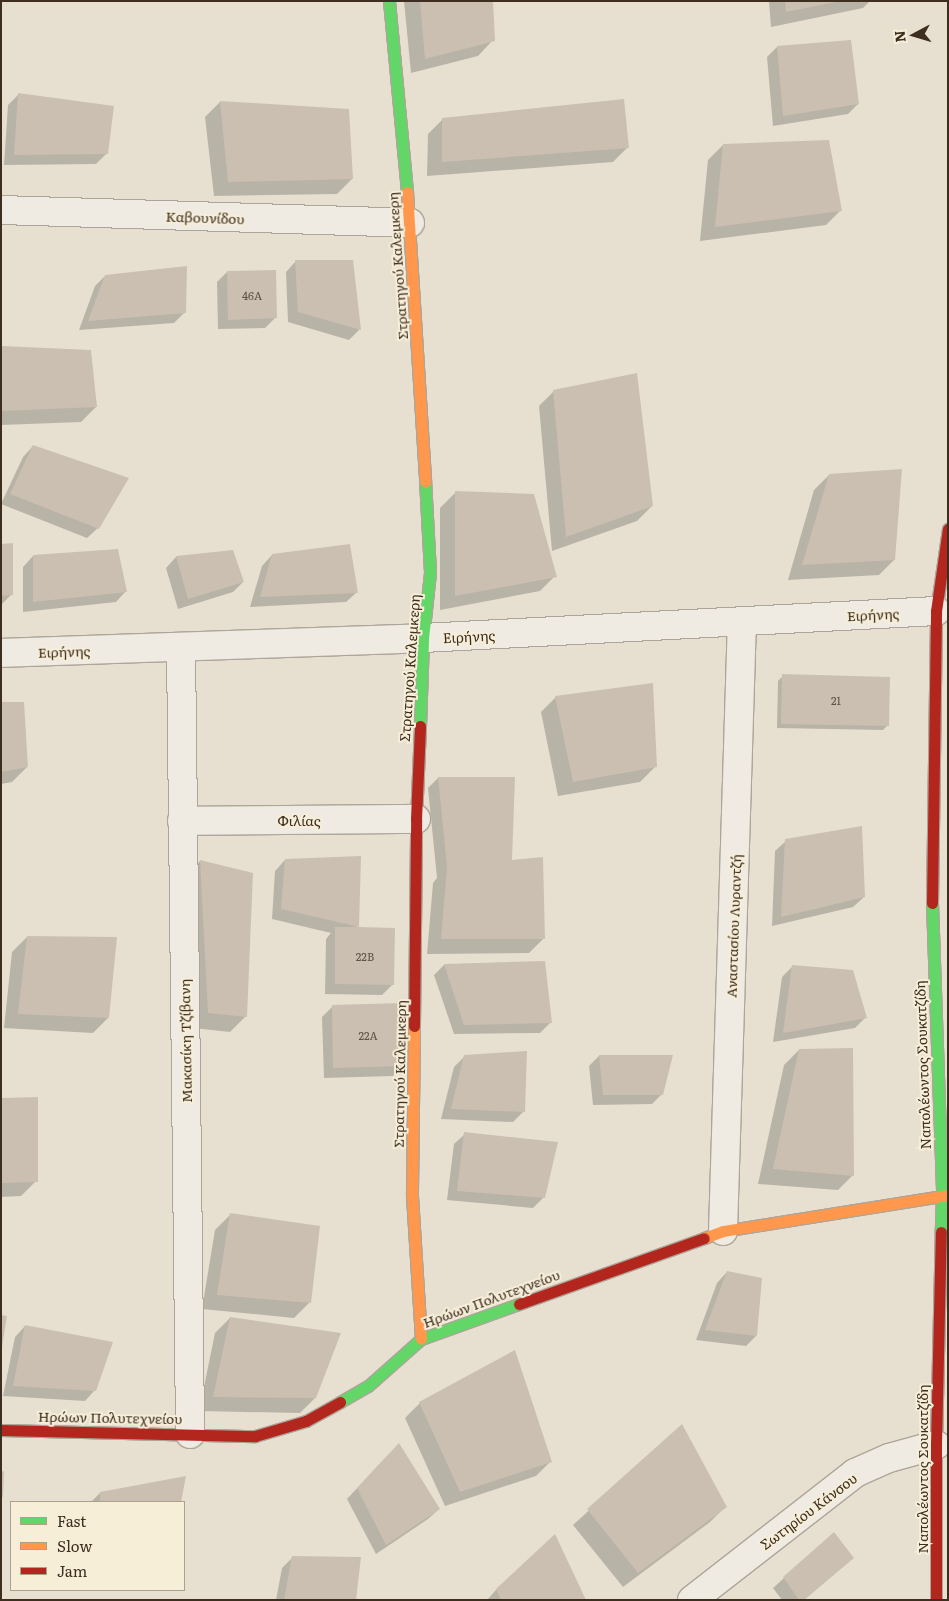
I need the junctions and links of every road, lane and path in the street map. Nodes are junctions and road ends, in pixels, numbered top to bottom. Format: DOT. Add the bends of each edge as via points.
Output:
graph roads {
  1 [pos="389,1"];
  2 [pos="1,210"];
  3 [pos="410,223"];
  4 [pos="948,529"];
  5 [pos="936,611"];
  6 [pos="742,621"];
  7 [pos="423,638"];
  8 [pos="181,647"];
  9 [pos="1,653"];
  10 [pos="416,819"];
  11 [pos="182,821"];
  12 [pos="940,890"];
  13 [pos="945,1195"];
  14 [pos="723,1231"];
  15 [pos="421,1339"];
  16 [pos="1,1430"];
  17 [pos="190,1434"];
  18 [pos="936,1445"];
  19 [pos="692,1600"];
  20 [pos="936,1600"];
  1 -- 3 [label="street, Στρατηγού Καλεμκερη"];
  2 -- 3 [label="street, Καβουνίδου"];
  3 -- 7 [label="street, Στρατηγού Καλεμκερη" via="430,572"];
  4 -- 5 [label="street, Ναπολέωντος Σουκατζίδη"];
  5 -- 6 [label="street, Ειρήνης"];
  5 -- 12 [label="street, Ναπολέωντος Σουκατζίδη"];
  6 -- 7 [label="street, Ειρήνης"];
  6 -- 14 [label="street, Αναστασίου Λυραντζή"];
  7 -- 8 [label="street, Ειρήνης"];
  7 -- 10 [label="street, Στρατηγού Καλεμκερη"];
  8 -- 9 [label="street, Ειρήνης"];
  8 -- 11 [label="street, Μακασίκη Τζίβανη"];
  10 -- 11 [label="street, Φιλίας"];
  10 -- 15 [label="street, Στρατηγού Καλεμκερη" via="412,1196"];
  11 -- 17 [label="street, Μακασίκη Τζίβανη"];
  12 -- 13 [label="street, Ναπολέωντος Σουκατζίδη"];
  13 -- 14 [label="street, Ηρώων Πολυτεχνείου"];
  13 -- 18 [label="street, Ναπολέωντος Σουκατζίδη"];
  14 -- 15 [label="street, Ηρώων Πολυτεχνείου"];
  15 -- 17 [label="street, Ηρώων Πολυτεχνείου" via="368,1386 306,1421 255,1436"];
  16 -- 17 [label="street, Ηρώων Πολυτεχνείου"];
  18 -- 19 [label="street, Σωτηρίου Κάνσου" via="889,1458 855,1473"];
  18 -- 20 [label="street, Ναπολέωντος Σουκατζίδη"];
}
